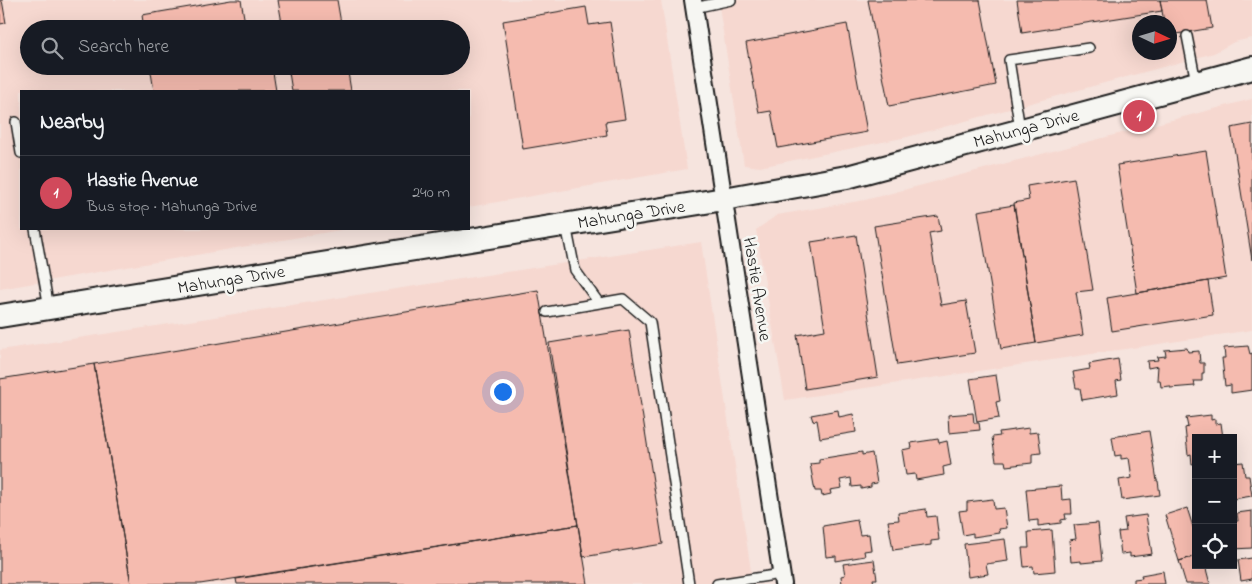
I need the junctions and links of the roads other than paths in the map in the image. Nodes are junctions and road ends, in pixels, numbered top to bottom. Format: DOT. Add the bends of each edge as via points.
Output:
graph roads {
  1 [pos="731,0"];
  2 [pos="693,4"];
  3 [pos="1187,36"];
  4 [pos="1090,48"];
  5 [pos="1252,68"];
  6 [pos="1196,83"];
  7 [pos="16,122"];
  8 [pos="1020,130"];
  9 [pos="20,147"];
  10 [pos="724,199"];
  11 [pos="566,224"];
  12 [pos="35,230"];
  13 [pos="599,303"];
  14 [pos="49,308"];
  15 [pos="548,312"];
  16 [pos="0,316"];
  17 [pos="782,579"];
  18 [pos="689,584"];
  19 [pos="717,584"];
  1 -- 2 [label="lane"];
  2 -- 10 [label="street, Hastie Avenue"];
  3 -- 6 [label="lane"];
  4 -- 8 [label="lane" via="1009,60"];
  5 -- 6 [label="main road, Mahunga Drive"];
  6 -- 8 [label="main road, Mahunga Drive"];
  7 -- 9 [label="lane"];
  8 -- 10 [label="main road, Mahunga Drive" via="848,177"];
  10 -- 11 [label="main road, Mahunga Drive"];
  10 -- 17 [label="street, Hastie Avenue"];
  11 -- 13 [label="lane" via="575,270"];
  11 -- 14 [label="main road, Mahunga Drive"];
  12 -- 14 [label="lane"];
  13 -- 15 [label="lane"];
  13 -- 18 [label="lane" via="623,299 650,322"];
  14 -- 16 [label="main road, Mahunga Drive"];
  17 -- 19 [label="lane"];
}
